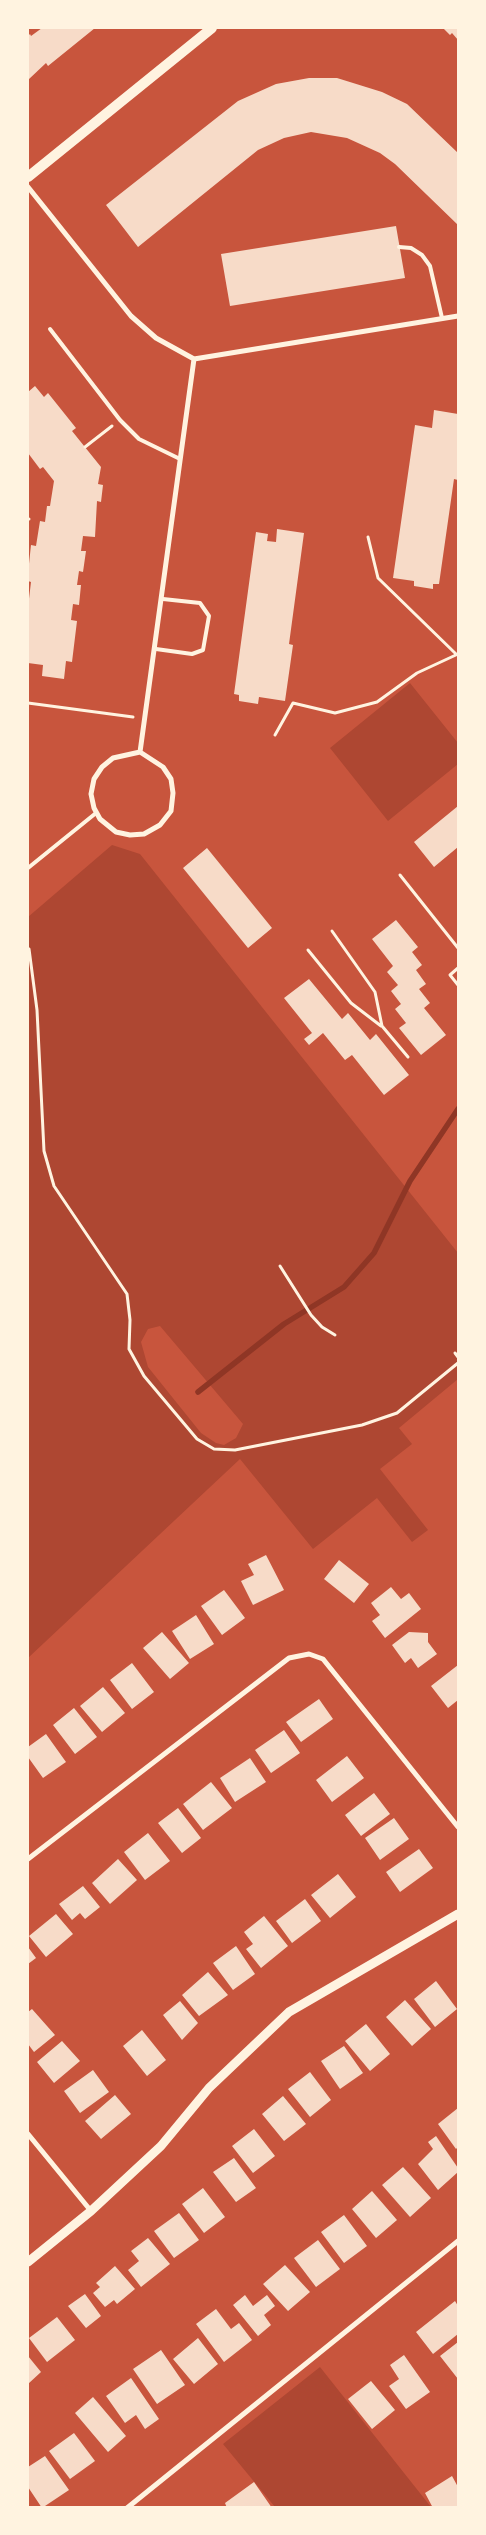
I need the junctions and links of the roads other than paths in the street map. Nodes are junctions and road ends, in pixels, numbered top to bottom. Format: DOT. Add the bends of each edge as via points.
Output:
graph roads {
  1 [pos="212,28"];
  2 [pos="28,176"];
  3 [pos="28,187"];
  4 [pos="399,247"];
  5 [pos="458,316"];
  6 [pos="442,318"];
  7 [pos="50,330"];
  8 [pos="194,359"];
  9 [pos="180,459"];
  10 [pos="162,599"];
  11 [pos="156,649"];
  12 [pos="140,752"];
  13 [pos="96,813"];
  14 [pos="28,868"];
  15 [pos="458,1827"];
  16 [pos="28,1859"];
  17 [pos="458,1914"];
  18 [pos="28,2134"];
  19 [pos="91,2212"];
  20 [pos="458,2241"];
  21 [pos="28,2262"];
  22 [pos="127,2508"];
  1 -- 2 [label="main road"];
  3 -- 8 [label="street" via="131,316 156,338"];
  4 -- 6 [label="lane" via="411,248 430,266"];
  5 -- 6 [label="street"];
  6 -- 8 [label="street"];
  7 -- 9 [label="lane" via="120,420 139,439"];
  8 -- 9 [label="street"];
  9 -- 10 [label="street"];
  10 -- 11 [label="street"];
  10 -- 11 [label="lane" via="200,603 208,616 203,650 192,654"];
  11 -- 12 [label="street"];
  12 -- 13 [label="street" via="113,758 102,767 94,779 91,794"];
  12 -- 13 [label="street" via="156,760 171,779 170,811 160,825 151,831 130,835 116,832"];
  13 -- 14 [label="lane"];
  15 -- 16 [label="street" via="323,1659 309,1654 289,1658"];
  17 -- 19 [label="street" via="289,2012 209,2088 161,2146"];
  18 -- 19 [label="street"];
  19 -- 21 [label="street"];
  20 -- 22 [label="street"];
}
